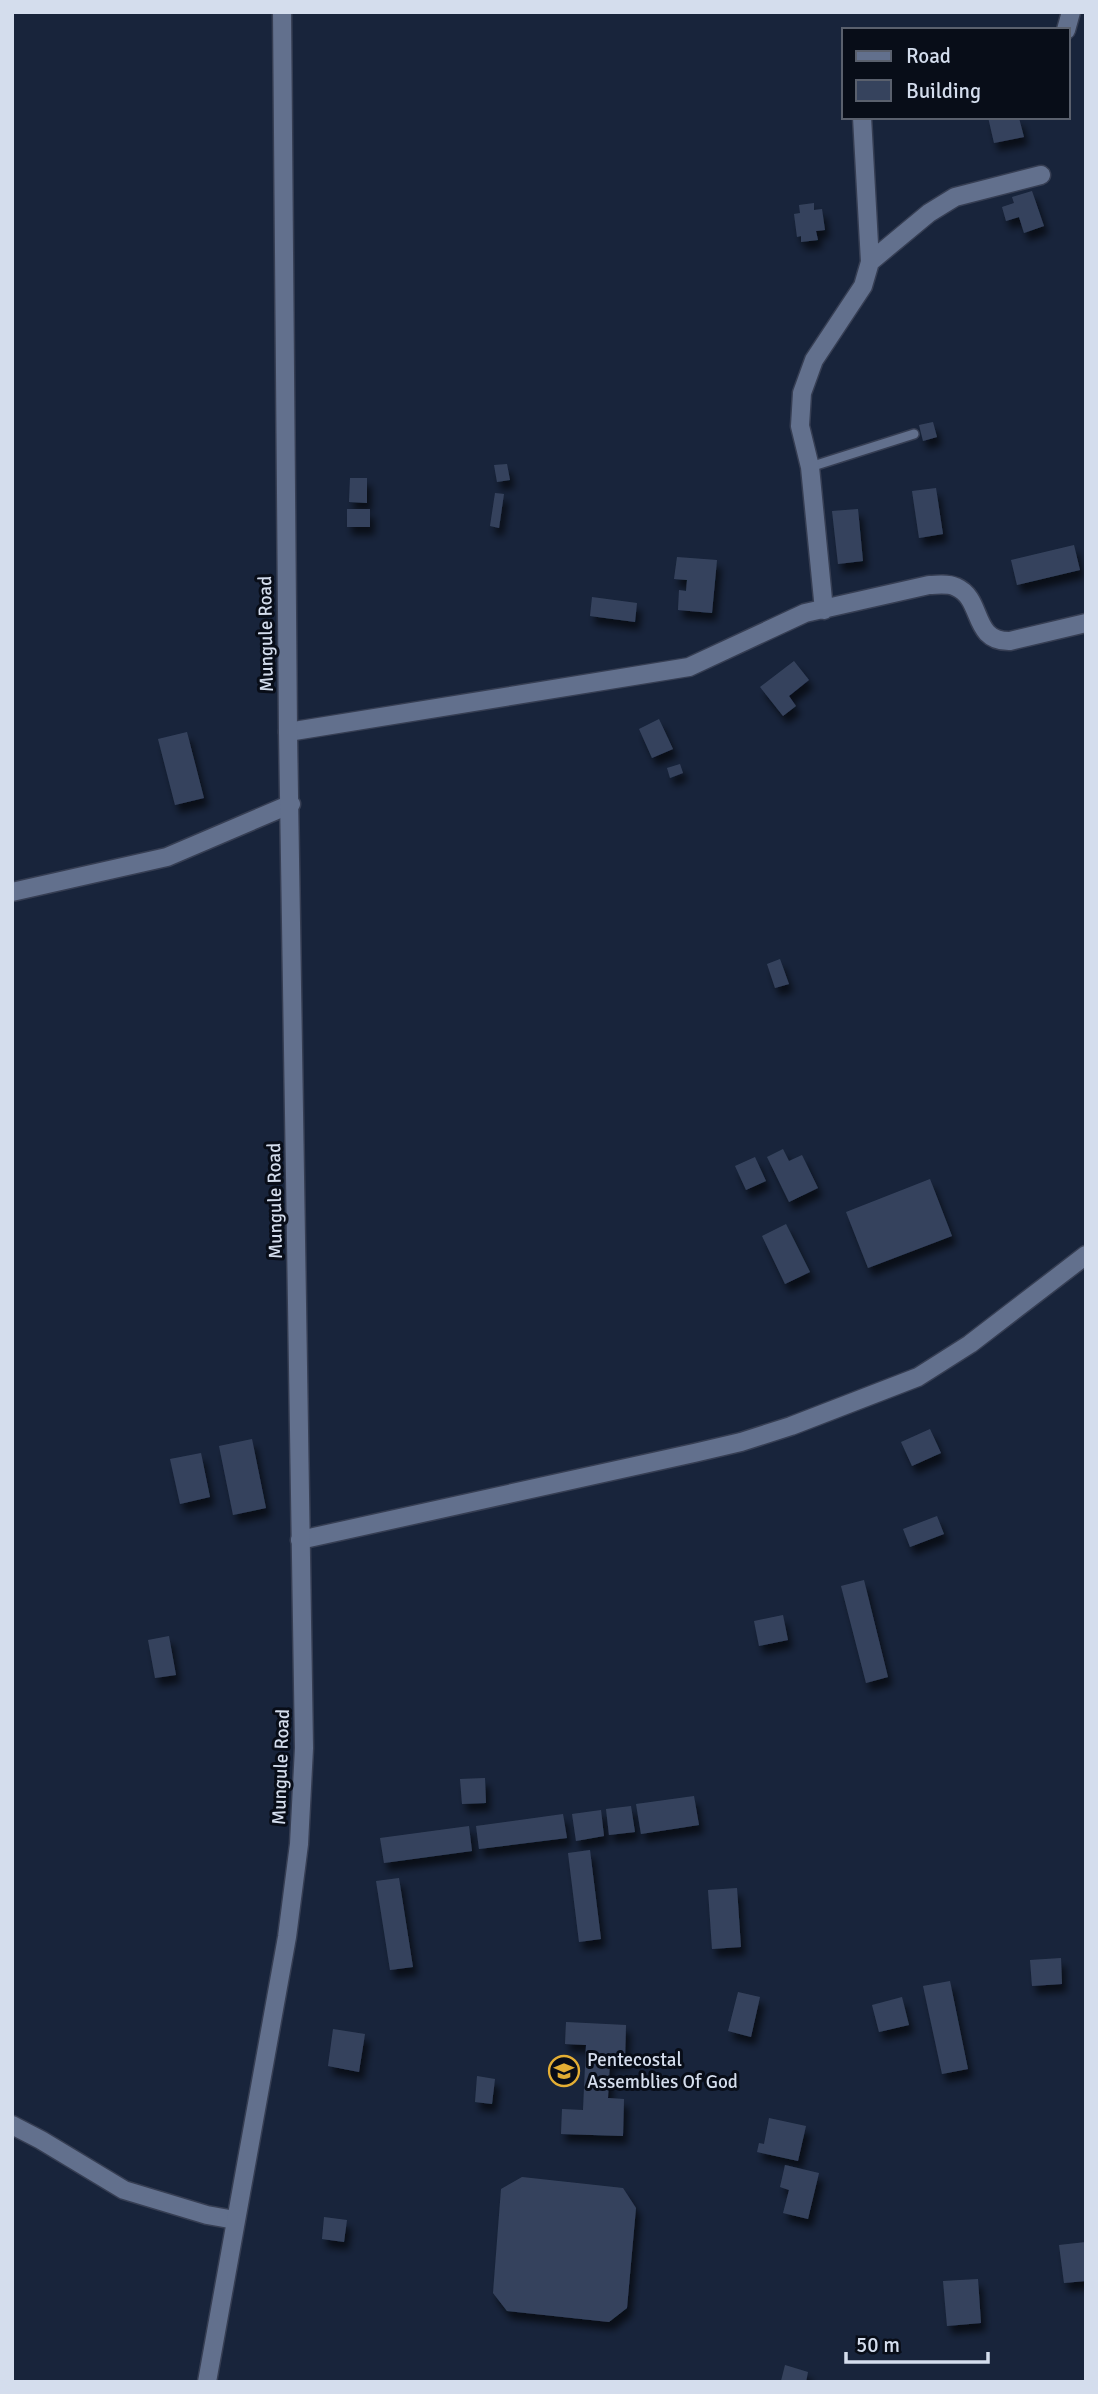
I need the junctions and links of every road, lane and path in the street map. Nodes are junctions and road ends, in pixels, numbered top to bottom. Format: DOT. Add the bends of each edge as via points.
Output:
graph roads {
  1 [pos="282,12"];
  2 [pos="862,119"];
  3 [pos="1041,174"];
  4 [pos="870,262"];
  5 [pos="914,433"];
  6 [pos="810,467"];
  7 [pos="824,610"];
  8 [pos="1086,623"];
  9 [pos="288,732"];
  10 [pos="291,804"];
  11 [pos="12,892"];
  12 [pos="1086,1255"];
  13 [pos="300,1540"];
  14 [pos="12,2125"];
  15 [pos="235,2220"];
  16 [pos="207,2382"];
  1 -- 9 [label="street, Mungule Road"];
  2 -- 4 [label="street"];
  3 -- 4 [label="street" via="955,197 929,212"];
  4 -- 6 [label="street" via="863,286 814,360 802,393 800,426"];
  5 -- 6 [label="lane"];
  6 -- 7 [label="street"];
  7 -- 8 [label="street" via="945,584 968,596 989,636 999,641"];
  7 -- 9 [label="street" via="805,612 689,667"];
  9 -- 10 [label="street, Mungule Road"];
  10 -- 11 [label="street" via="167,857"];
  10 -- 13 [label="street, Mungule Road"];
  12 -- 13 [label="street" via="947,1361 875,1395 791,1426 694,1453"];
  13 -- 15 [label="street, Mungule Road" via="304,1748 299,1844 288,1937"];
  14 -- 15 [label="street" via="124,2190"];
  15 -- 16 [label="street, Mungule Road"];
}
